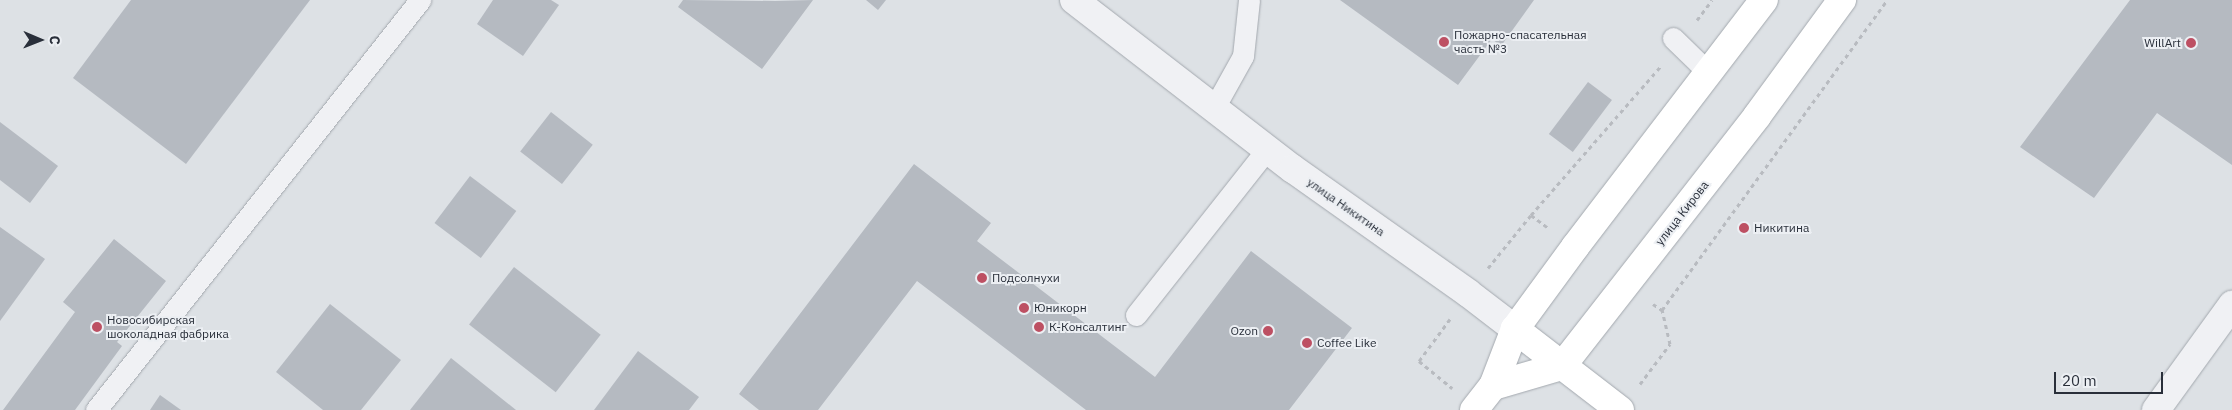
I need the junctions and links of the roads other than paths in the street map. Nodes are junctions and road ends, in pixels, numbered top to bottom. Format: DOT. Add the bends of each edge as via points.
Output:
graph roads {
  1 [pos="420,0"];
  2 [pos="1074,0"];
  3 [pos="1249,0"];
  4 [pos="1764,0"];
  5 [pos="1842,0"];
  6 [pos="1677,41"];
  7 [pos="1708,73"];
  8 [pos="1214,108"];
  9 [pos="1266,148"];
  10 [pos="2232,305"];
  11 [pos="1136,314"];
  12 [pos="1515,330"];
  13 [pos="1562,366"];
  14 [pos="1493,386"];
  15 [pos="1475,409"];
  16 [pos="96,410"];
  17 [pos="1620,410"];
  18 [pos="2156,410"];
  1 -- 16 [label="lane"];
  2 -- 8 [label="street, улица Никитина"];
  3 -- 8 [label="lane" via="1243,56"];
  4 -- 7 [label="main road"];
  5 -- 13 [label="main road, улица Кирова" via="1757,116"];
  6 -- 7 [label="lane"];
  7 -- 12 [label="main road" via="1574,247"];
  8 -- 9 [label="street, улица Никитина"];
  9 -- 11 [label="lane"];
  9 -- 12 [label="street, улица Никитина"];
  10 -- 18 [label="street"];
  12 -- 13 [label="main road, улица Никитина"];
  12 -- 14 [label="main road"];
  13 -- 14 [label="main road"];
  13 -- 17 [label="main road, улица Никитина"];
  14 -- 15 [label="main road"];
}
